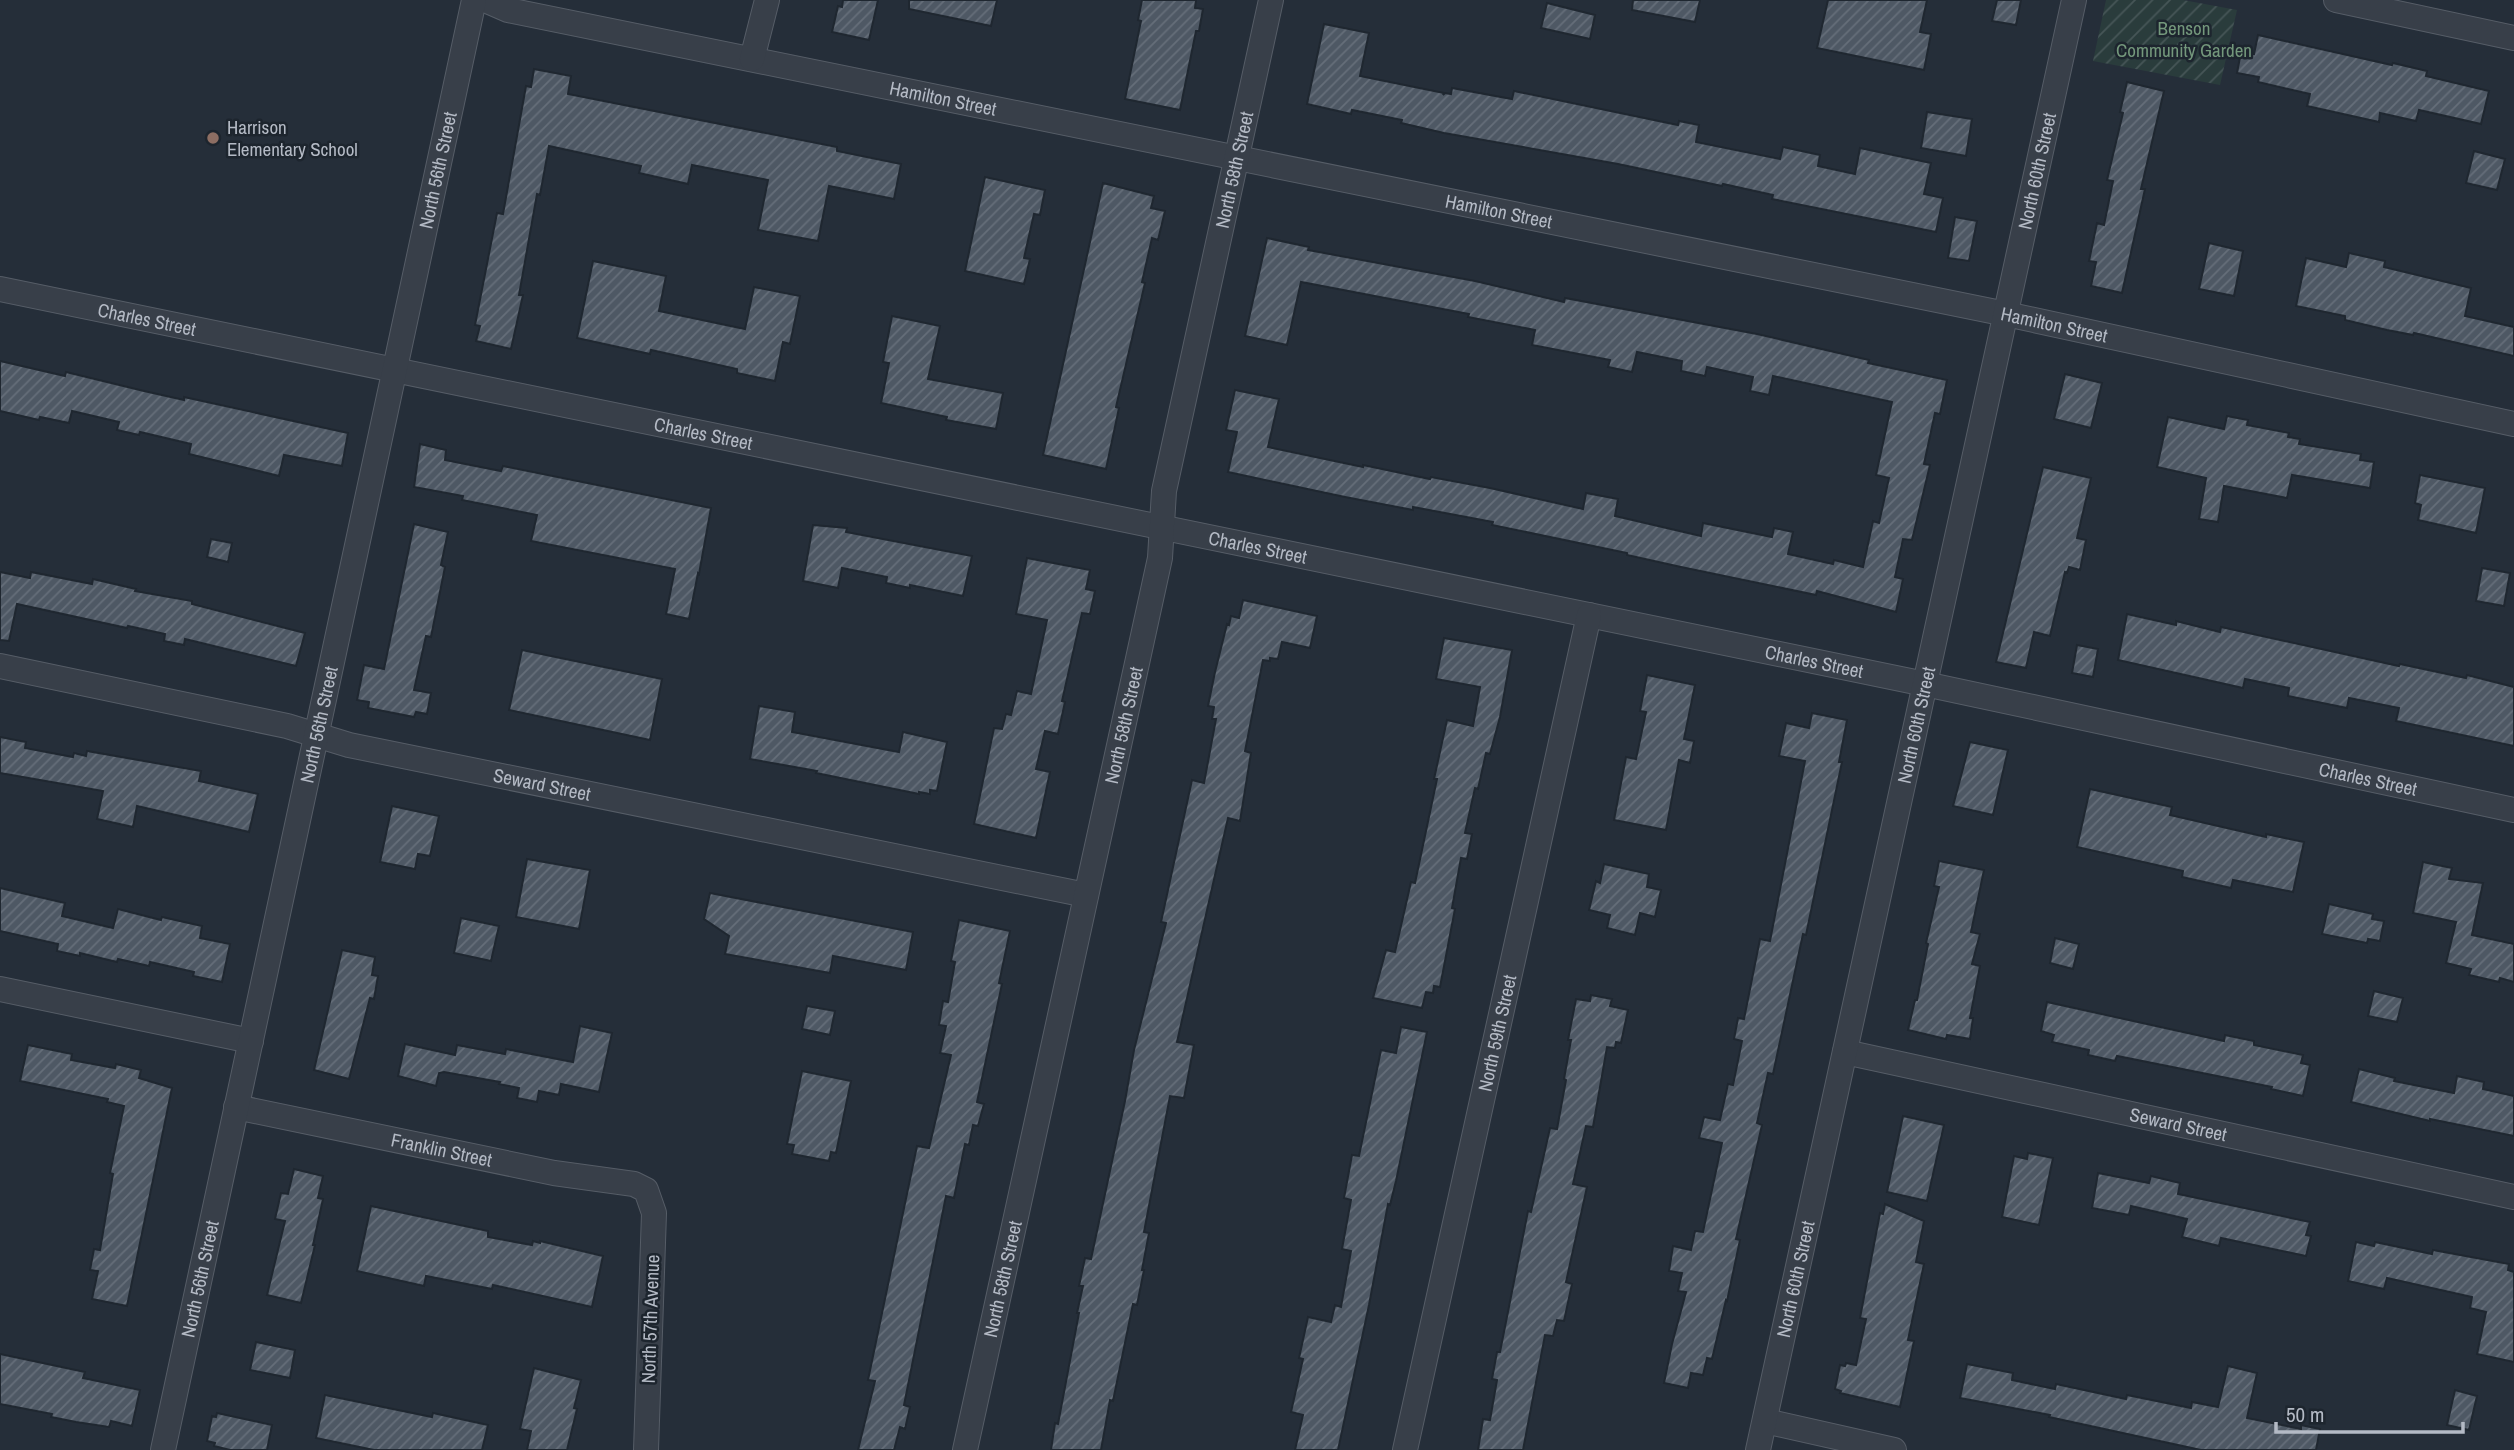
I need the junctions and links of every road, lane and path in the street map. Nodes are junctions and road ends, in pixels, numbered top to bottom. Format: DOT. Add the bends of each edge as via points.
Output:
graph roads {
  1 [pos="474,0"];
  2 [pos="485,0"];
  3 [pos="767,0"];
  4 [pos="1271,0"];
  5 [pos="2074,0"];
  6 [pos="2336,0"];
  7 [pos="2514,38"];
  8 [pos="752,59"];
  9 [pos="1237,158"];
  10 [pos="0,289"];
  11 [pos="2006,314"];
  12 [pos="395,370"];
  13 [pos="2514,424"];
  14 [pos="1161,527"];
  15 [pos="1588,615"];
  16 [pos="0,666"];
  17 [pos="1925,684"];
  18 [pos="317,735"];
  19 [pos="2514,810"];
  20 [pos="1086,895"];
  21 [pos="0,989"];
  22 [pos="251,1041"];
  23 [pos="1845,1052"];
  24 [pos="236,1107"];
  25 [pos="646,1190"];
  26 [pos="2514,1197"];
  27 [pos="1765,1420"];
  28 [pos="163,1450"];
  29 [pos="646,1450"];
  30 [pos="965,1450"];
  31 [pos="1405,1450"];
  32 [pos="1758,1450"];
  33 [pos="1894,1450"];
  1 -- 12 [label="street, North 56th Street"];
  2 -- 8 [label="street, Hamilton Street" via="508,10"];
  3 -- 8 [label="street"];
  4 -- 9 [label="street, North 58th Street"];
  5 -- 11 [label="street, North 60th Street"];
  6 -- 7 [label="street"];
  8 -- 9 [label="street, Hamilton Street"];
  9 -- 11 [label="street, Hamilton Street"];
  9 -- 14 [label="street, North 58th Street" via="1164,491"];
  10 -- 12 [label="street, Charles Street"];
  11 -- 13 [label="street, Hamilton Street"];
  11 -- 17 [label="street, North 60th Street"];
  12 -- 14 [label="street, Charles Street"];
  12 -- 18 [label="street, North 56th Street"];
  14 -- 15 [label="street, Charles Street"];
  14 -- 20 [label="street, North 58th Street" via="1160,558"];
  15 -- 17 [label="street, Charles Street"];
  15 -- 31 [label="street, North 59th Street"];
  16 -- 18 [label="street, Seward Street"];
  17 -- 19 [label="street, Charles Street"];
  17 -- 23 [label="street, North 60th Street"];
  18 -- 20 [label="street, Seward Street"];
  18 -- 22 [label="street, North 56th Street"];
  20 -- 30 [label="street, North 58th Street"];
  21 -- 22 [label="street"];
  22 -- 24 [label="street, North 56th Street"];
  23 -- 26 [label="street, Seward Street"];
  23 -- 27 [label="street, North 60th Street"];
  24 -- 25 [label="street, Franklin Street"];
  24 -- 28 [label="street, North 56th Street"];
  25 -- 29 [label="street, North 57th Avenue" via="654,1213"];
  27 -- 32 [label="street, North 60th Street"];
  27 -- 33 [label="street"];
}
